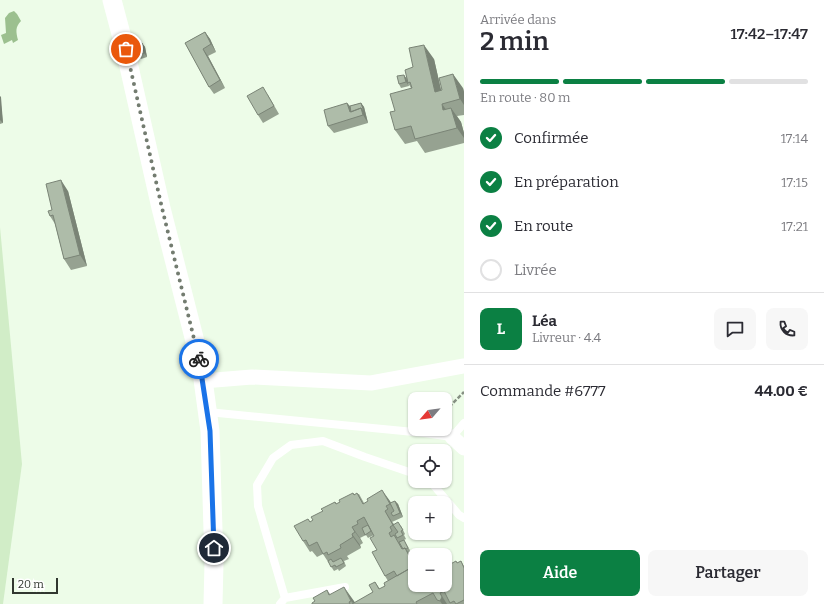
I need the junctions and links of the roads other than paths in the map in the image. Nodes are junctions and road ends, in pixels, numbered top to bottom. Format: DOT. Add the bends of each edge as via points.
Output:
graph roads {
  1 [pos="112,0"];
  2 [pos="464,366"];
  3 [pos="203,381"];
  4 [pos="208,412"];
  5 [pos="464,423"];
  6 [pos="452,437"];
  7 [pos="464,448"];
  8 [pos="408,472"];
  9 [pos="436,488"];
  10 [pos="464,518"];
  11 [pos="345,587"];
  12 [pos="283,601"];
  13 [pos="213,604"];
  1 -- 3 [label="street" via="126,49"];
  2 -- 3 [label="street" via="371,384 252,377"];
  3 -- 4 [label="street"];
  4 -- 6 [label="lane"];
  4 -- 13 [label="street" via="214,548"];
  5 -- 6 [label="lane"];
  6 -- 7 [label="street"];
  8 -- 12 [label="lane" via="323,441 291,445 273,458 257,485 257,492 258,506"];
  9 -- 10 [label="lane"];
  11 -- 12 [label="lane"];
}
